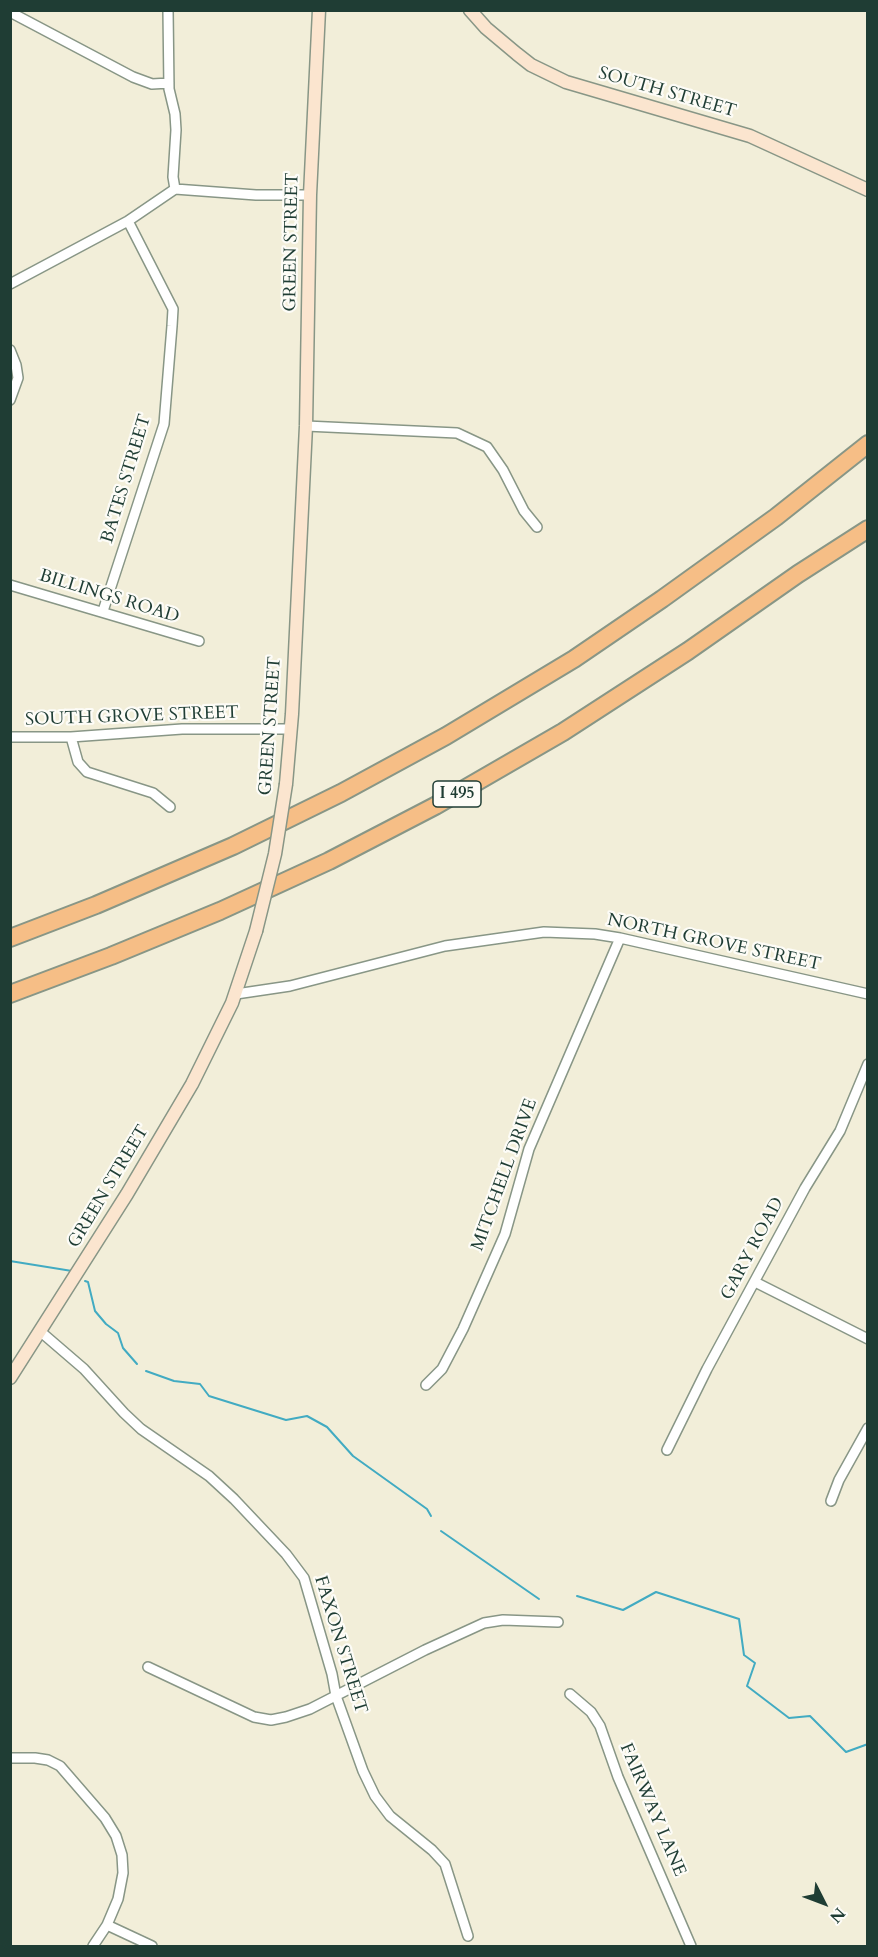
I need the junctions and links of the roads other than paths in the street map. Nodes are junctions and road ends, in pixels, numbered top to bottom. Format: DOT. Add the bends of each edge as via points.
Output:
graph roads {
  1 [pos="168,10"];
  2 [pos="319,10"];
  3 [pos="470,10"];
  4 [pos="10,12"];
  5 [pos="169,84"];
  6 [pos="175,189"];
  7 [pos="867,190"];
  8 [pos="310,195"];
  9 [pos="129,221"];
  10 [pos="10,284"];
  11 [pos="10,350"];
  12 [pos="10,400"];
  13 [pos="306,426"];
  14 [pos="867,444"];
  15 [pos="537,527"];
  16 [pos="867,529"];
  17 [pos="10,585"];
  18 [pos="103,611"];
  19 [pos="199,641"];
  20 [pos="291,729"];
  21 [pos="10,737"];
  22 [pos="71,737"];
  23 [pos="170,807"];
  24 [pos="10,938"];
  25 [pos="620,938"];
  26 [pos="236,994"];
  27 [pos="867,994"];
  28 [pos="10,995"];
  29 [pos="867,1064"];
  30 [pos="754,1282"];
  31 [pos="41,1332"];
  32 [pos="867,1339"];
  33 [pos="10,1378"];
  34 [pos="426,1385"];
  35 [pos="867,1428"];
  36 [pos="667,1450"];
  37 [pos="831,1501"];
  38 [pos="558,1622"];
  39 [pos="148,1667"];
  40 [pos="570,1694"];
  41 [pos="336,1696"];
  42 [pos="10,1758"];
  43 [pos="107,1925"];
  44 [pos="468,1936"];
  45 [pos="93,1947"];
  46 [pos="152,1947"];
  47 [pos="691,1947"];
  1 -- 5 [label="street"];
  2 -- 8 [label="main road, GREEN STREET"];
  3 -- 7 [label="main road, SOUTH STREET" via="531,65 566,82 750,136"];
  4 -- 5 [label="street" via="133,77 152,84"];
  5 -- 6 [label="street" via="175,114"];
  6 -- 8 [label="street"];
  6 -- 9 [label="street"];
  8 -- 13 [label="main road, GREEN STREET"];
  9 -- 10 [label="street"];
  9 -- 18 [label="street, BATES STREET" via="163,287 172,309 172,326 164,424"];
  11 -- 12 [label="street" via="18,378"];
  13 -- 15 [label="street" via="457,433 487,447"];
  13 -- 20 [label="main road, GREEN STREET"];
  14 -- 24 [label="highway" via="662,600 574,659 446,736 350,789 224,850"];
  16 -- 28 [label="highway, I 495" via="563,732 443,801 257,894"];
  17 -- 18 [label="street, BILLINGS ROAD"];
  18 -- 19 [label="street, BILLINGS ROAD"];
  20 -- 22 [label="street, SOUTH GROVE STREET" via="182,729"];
  20 -- 26 [label="main road, GREEN STREET, bridge" via="278,839"];
  21 -- 22 [label="street, SOUTH GROVE STREET"];
  22 -- 23 [label="street" via="78,762 87,772 153,793"];
  25 -- 26 [label="street, NORTH GROVE STREET" via="544,932 514,935 445,946 290,986"];
  25 -- 27 [label="street, NORTH GROVE STREET"];
  25 -- 34 [label="street, MITCHELL DRIVE" via="529,1149 505,1234 463,1329 442,1369"];
  26 -- 31 [label="main road, GREEN STREET" via="192,1084"];
  29 -- 30 [label="street, GARY ROAD" via="840,1131"];
  30 -- 32 [label="street"];
  30 -- 36 [label="street, GARY ROAD"];
  31 -- 33 [label="main road, GREEN STREET"];
  31 -- 41 [label="street, FAXON STREET" via="84,1369 141,1429 209,1476 286,1554 304,1578"];
  35 -- 37 [label="street"];
  38 -- 41 [label="street" via="483,1623"];
  39 -- 41 [label="street" via="254,1717 271,1720 310,1709"];
  40 -- 47 [label="street, FAIRWAY LANE" via="591,1712 600,1726"];
  41 -- 44 [label="street, FAXON STREET" via="375,1796 390,1816 445,1864"];
  42 -- 43 [label="street" via="48,1760 60,1766 116,1836 123,1874"];
  43 -- 45 [label="street"];
  43 -- 46 [label="street"];
}
